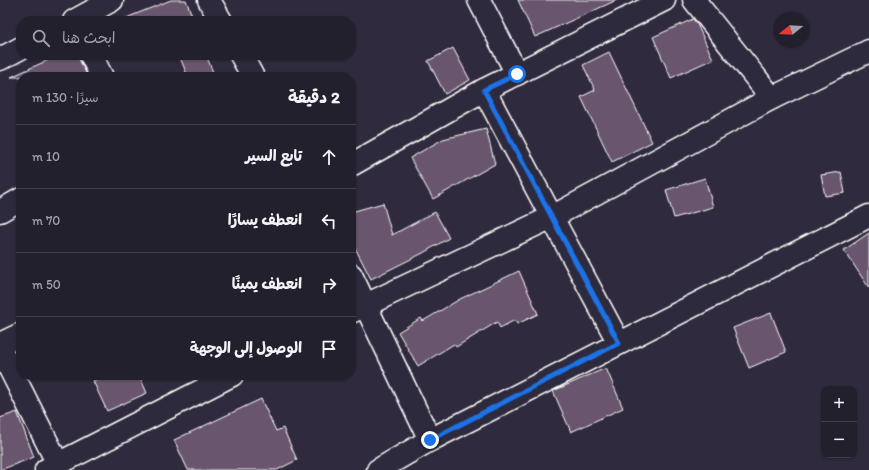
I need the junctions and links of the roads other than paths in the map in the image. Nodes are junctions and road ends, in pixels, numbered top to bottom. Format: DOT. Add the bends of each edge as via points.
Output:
graph roads {
  1 [pos="112,0"];
  2 [pos="209,0"];
  3 [pos="479,0"];
  4 [pos="664,0"];
  5 [pos="694,0"];
  6 [pos="83,16"];
  7 [pos="218,16"];
  8 [pos="869,50"];
  9 [pos="16,51"];
  10 [pos="0,59"];
  11 [pos="94,60"];
  12 [pos="100,72"];
  13 [pos="517,74"];
  14 [pos="484,90"];
  15 [pos="772,98"];
  16 [pos="356,162"];
  17 [pos="16,202"];
  18 [pos="0,211"];
  19 [pos="869,216"];
  20 [pos="552,217"];
  21 [pos="358,308"];
  22 [pos="16,336"];
  23 [pos="619,343"];
  24 [pos="0,344"];
  25 [pos="0,349"];
  26 [pos="222,380"];
  27 [pos="430,440"];
  28 [pos="52,467"];
  29 [pos="378,470"];
  1 -- 6 [label="street"];
  2 -- 7 [label="street"];
  3 -- 13 [label="street"];
  4 -- 13 [label="street"];
  5 -- 15 [label="street"];
  8 -- 15 [label="street"];
  9 -- 10 [label="street"];
  11 -- 12 [label="street"];
  13 -- 14 [label="street"];
  14 -- 16 [label="street"];
  14 -- 20 [label="street"];
  15 -- 20 [label="street"];
  17 -- 18 [label="street"];
  19 -- 23 [label="street"];
  20 -- 21 [label="street"];
  20 -- 23 [label="street"];
  21 -- 27 [label="street"];
  22 -- 24 [label="street"];
  23 -- 27 [label="street"];
  25 -- 28 [label="street"];
  26 -- 28 [label="street"];
  27 -- 29 [label="street"];
}
